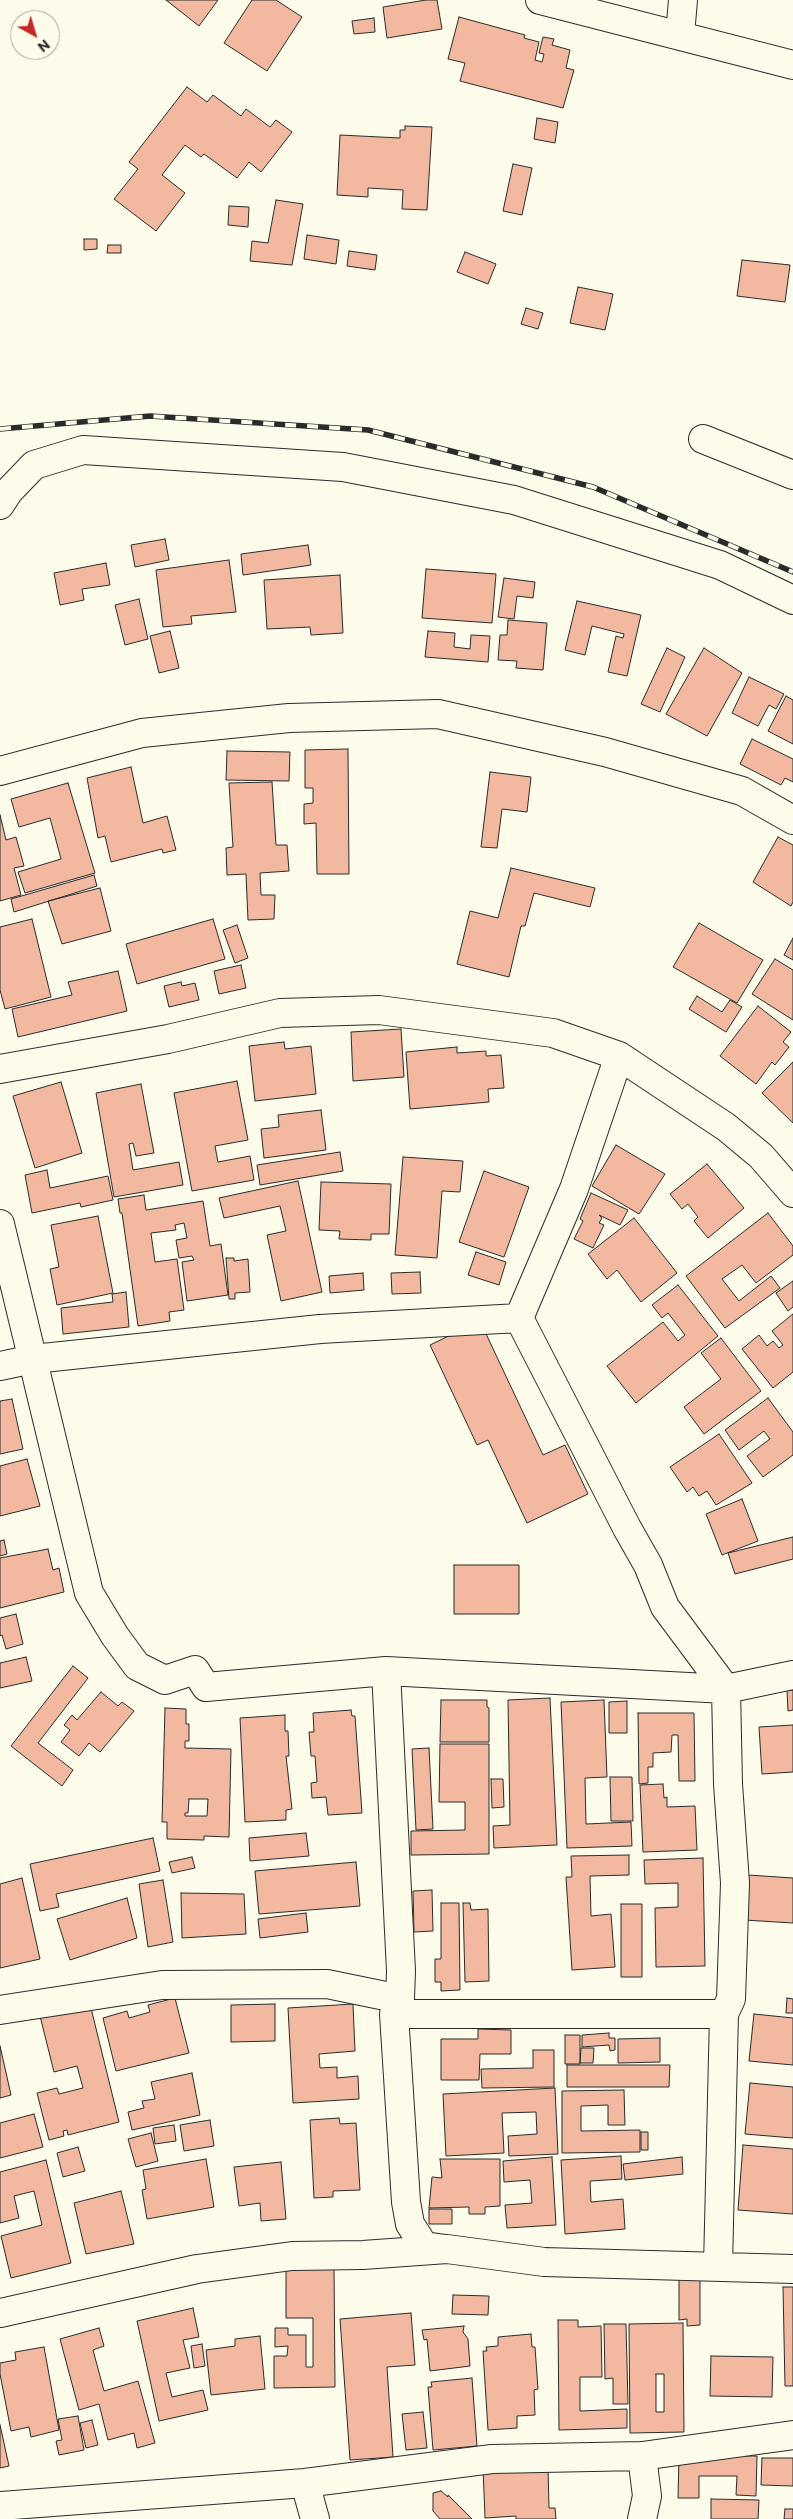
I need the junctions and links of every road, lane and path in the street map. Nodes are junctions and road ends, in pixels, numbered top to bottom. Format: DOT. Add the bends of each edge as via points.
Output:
graph roads {
  1 [pos="540,0"];
  2 [pos="684,0"];
  3 [pos="589,5"];
  4 [pos="680,35"];
  5 [pos="793,65"];
  6 [pos="703,439"];
  7 [pos="793,475"];
  8 [pos="0,505"];
  9 [pos="793,600"];
  10 [pos="0,770"];
  11 [pos="793,820"];
  12 [pos="619,1056"];
  13 [pos="0,1070"];
  14 [pos="793,1193"];
  15 [pos="0,1224"];
  16 [pos="519,1318"];
  17 [pos="33,1359"];
  18 [pos="0,1366"];
  19 [pos="386,1671"];
  20 [pos="793,1675"];
  21 [pos="726,1690"];
  22 [pos="397,2007"];
  23 [pos="0,2010"];
  24 [pos="724,2014"];
  25 [pos="447,2249"];
  26 [pos="718,2266"];
  27 [pos="793,2269"];
  28 [pos="0,2313"];
  29 [pos="793,2436"];
  30 [pos="642,2456"];
  31 [pos="305,2483"];
  32 [pos="0,2506"];
  33 [pos="315,2519"];
  34 [pos="642,2519"];
  1 -- 3 [label="street"];
  2 -- 4 [label="street"];
  3 -- 4 [label="street"];
  4 -- 5 [label="street"];
  6 -- 7 [label="street"];
  8 -- 9 [label="street" via="34,465 83,450 343,467 514,500 720,565"];
  10 -- 11 [label="street" via="142,733 289,718 438,714 605,752 742,791"];
  12 -- 13 [label="street" via="553,1033 379,1010 280,1013 168,1039"];
  12 -- 14 [label="street" via="726,1127 761,1156"];
  12 -- 16 [label="street" via="574,1189"];
  15 -- 17 [label="street"];
  16 -- 17 [label="street" via="320,1329"];
  16 -- 21 [label="street" via="648,1565 665,1607"];
  17 -- 18 [label="street"];
  17 -- 19 [label="street" via="89,1593 137,1666 166,1680 195,1670 206,1688"];
  19 -- 21 [label="street"];
  19 -- 22 [label="street" via="401,1971"];
  20 -- 21 [label="street"];
  21 -- 24 [label="street" via="734,1883 731,1999"];
  22 -- 23 [label="street" via="327,1984 162,1985"];
  22 -- 24 [label="street"];
  22 -- 25 [label="street" via="410,2224 424,2246"];
  24 -- 26 [label="street"];
  25 -- 26 [label="street" via="544,2262"];
  25 -- 28 [label="street" via="292,2256 197,2269"];
  26 -- 27 [label="street"];
  29 -- 30 [label="street"];
  30 -- 31 [label="street" via="492,2459"];
  30 -- 34 [label="street" via="647,2496"];
  31 -- 32 [label="street"];
  31 -- 33 [label="street"];
}
